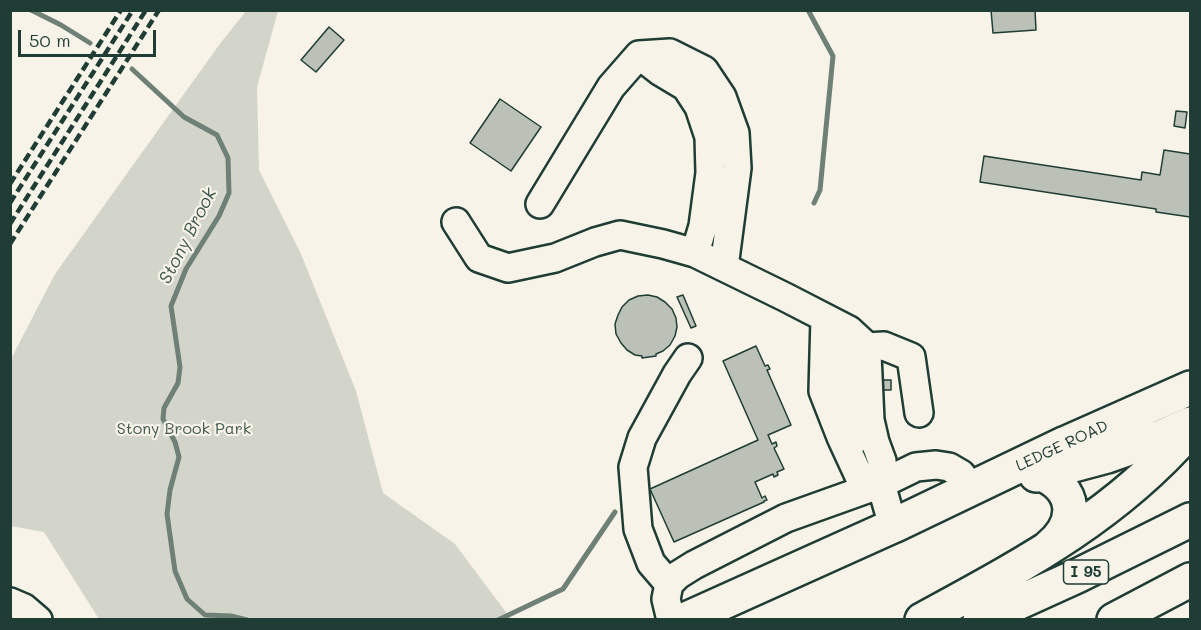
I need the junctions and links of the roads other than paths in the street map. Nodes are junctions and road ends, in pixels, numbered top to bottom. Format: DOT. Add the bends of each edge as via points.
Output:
graph roads {
  1 [pos="639,55"];
  2 [pos="540,204"];
  3 [pos="456,222"];
  4 [pos="695,253"];
  5 [pos="724,267"];
  6 [pos="847,332"];
  7 [pos="688,358"];
  8 [pos="1191,388"];
  9 [pos="919,413"];
  10 [pos="1191,424"];
  11 [pos="1191,430"];
  12 [pos="1040,473"];
  13 [pos="881,484"];
  14 [pos="972,488"];
  15 [pos="934,506"];
  16 [pos="1191,520"];
  17 [pos="893,526"];
  18 [pos="1040,554"];
  19 [pos="1191,580"];
  20 [pos="669,584"];
  21 [pos="10,602"];
  22 [pos="38,620"];
  23 [pos="671,620"];
  24 [pos="684,620"];
  25 [pos="922,620"];
  26 [pos="980,620"];
  27 [pos="1114,620"];
  1 -- 2 [label="lane" via="611,87"];
  1 -- 4 [label="lane" via="686,87 699,107 709,137 710,173"];
  1 -- 5 [label="lane" via="670,53 705,70 722,97 735,133 737,168"];
  3 -- 4 [label="lane" via="479,258 508,268 555,258 620,235"];
  4 -- 5 [label="lane"];
  5 -- 6 [label="lane"];
  6 -- 9 [label="lane" via="911,357"];
  6 -- 13 [label="lane" via="848,408 859,449"];
  7 -- 20 [label="lane" via="642,438 633,467 638,529 651,563"];
  8 -- 14 [label="main road, LEDGE ROAD"];
  10 -- 12 [label="main road, LEDGE ROAD" via="1107,456"];
  11 -- 18 [label="main road" via="1123,496"];
  12 -- 15 [label="main road, LEDGE ROAD"];
  12 -- 18 [label="main road" via="1064,490 1070,506 1063,533"];
  13 -- 14 [label="lane" via="916,466 936,465 949,466"];
  13 -- 17 [label="lane"];
  13 -- 20 [label="lane" via="786,518 694,565"];
  14 -- 15 [label="main road, LEDGE ROAD"];
  15 -- 17 [label="main road, LEDGE ROAD"];
  16 -- 26 [label="main road, I 95"];
  17 -- 24 [label="main road, LEDGE ROAD"];
  18 -- 25 [label="main road"];
  19 -- 27 [label="main road"];
  20 -- 23 [label="lane" via="666,599"];
  21 -- 22 [label="lane"];
}
